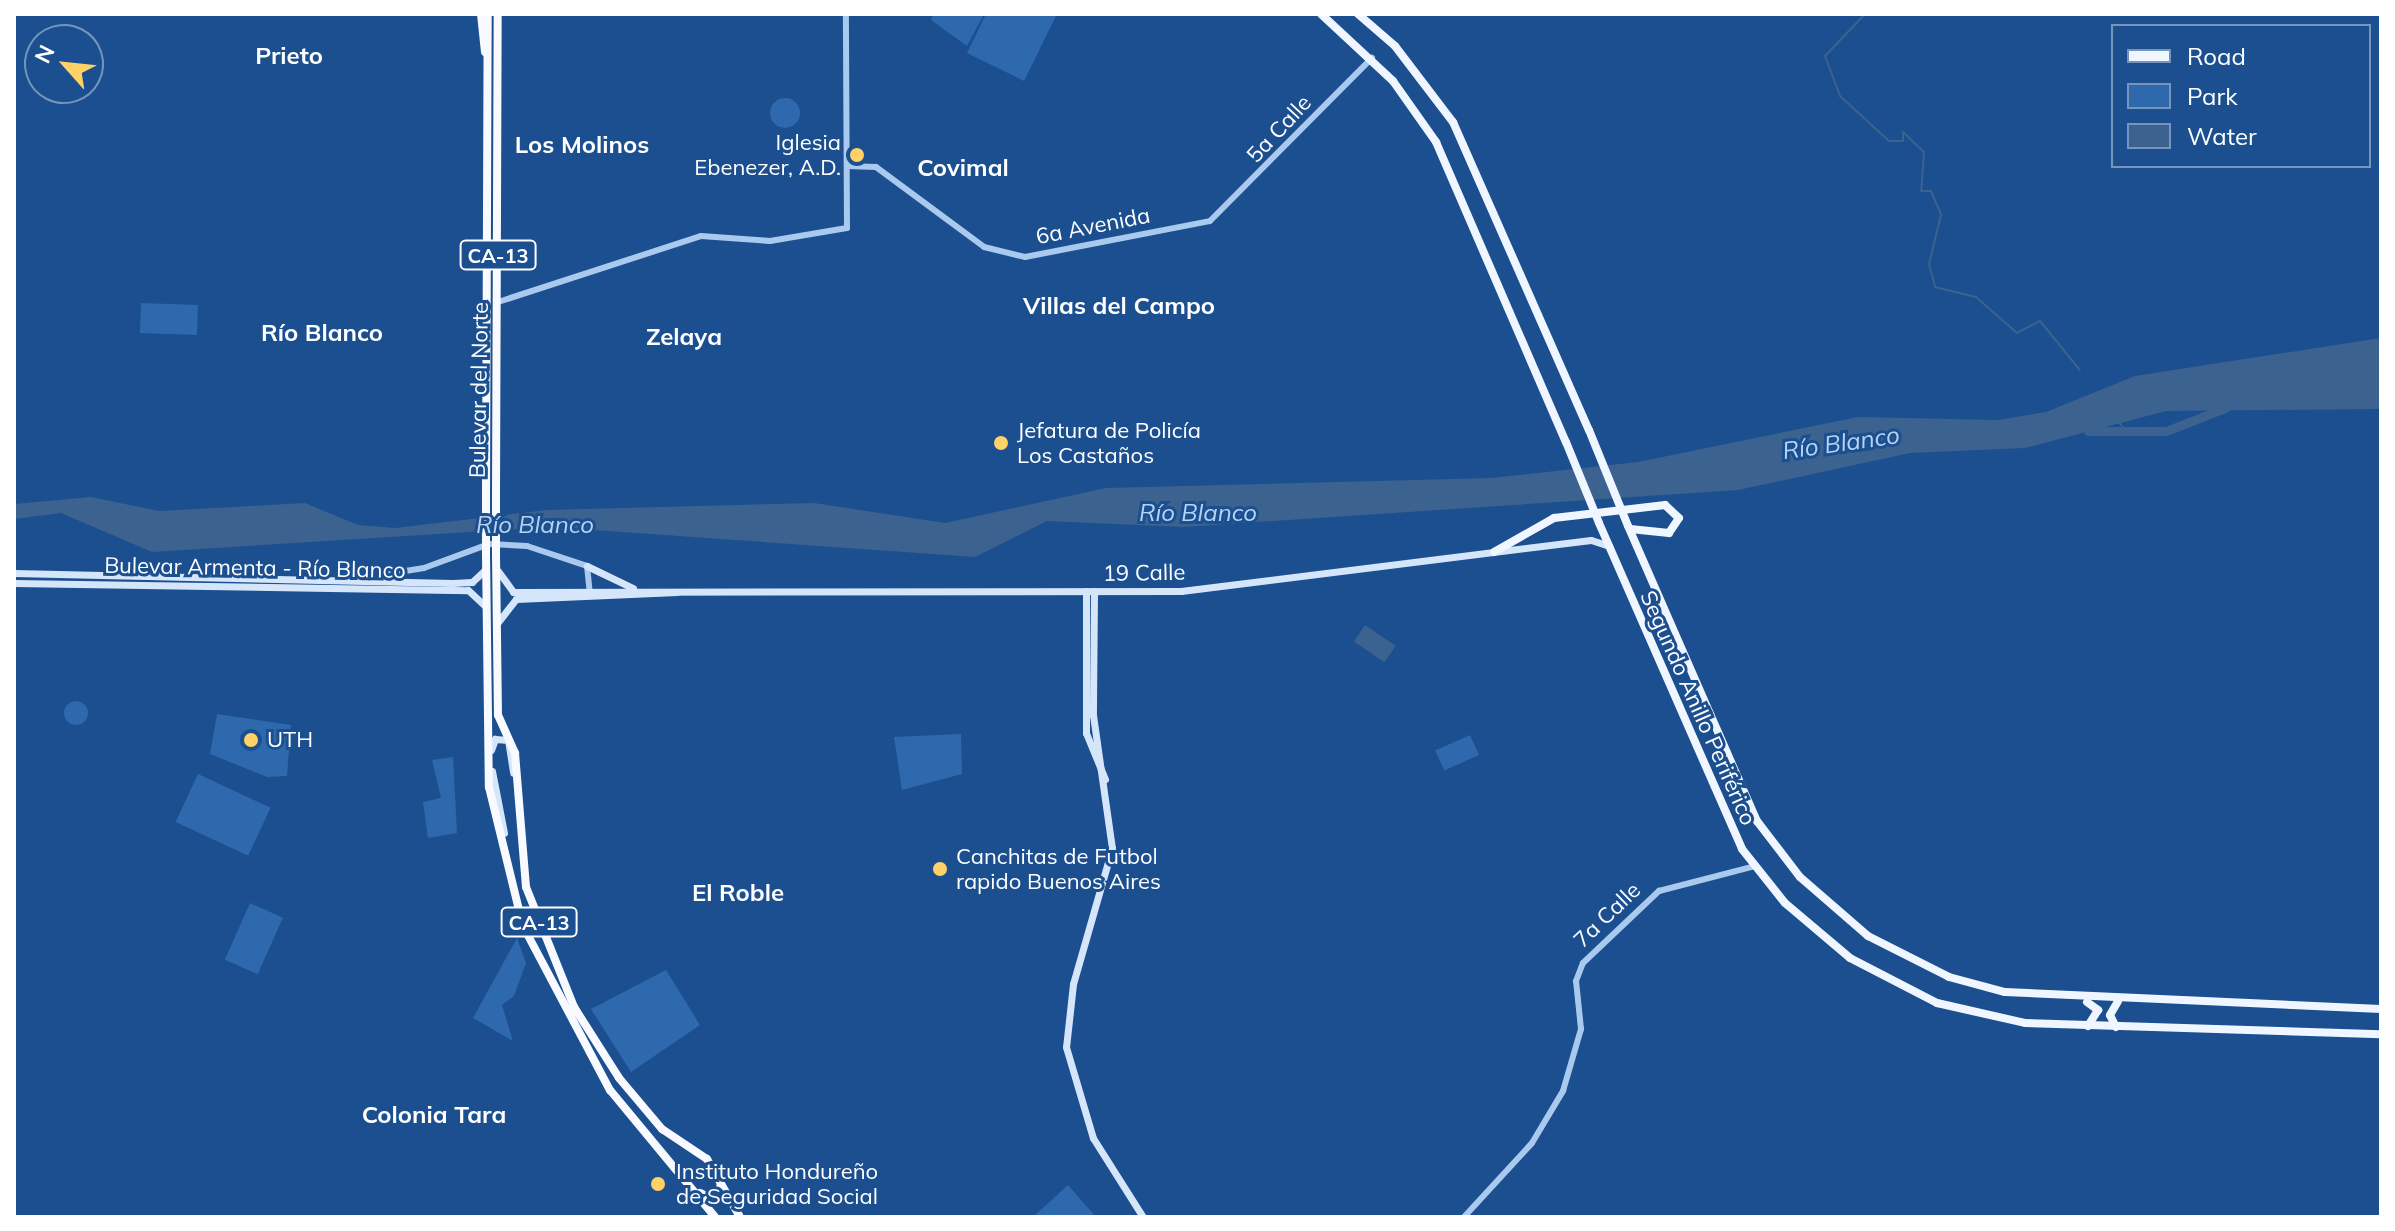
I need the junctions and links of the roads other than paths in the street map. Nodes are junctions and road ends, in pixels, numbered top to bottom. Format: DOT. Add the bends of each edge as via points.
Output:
graph roads {
  1 [pos="481,14"];
  2 [pos="488,14"];
  3 [pos="497,14"];
  4 [pos="846,14"];
  5 [pos="1321,14"];
  6 [pos="1358,14"];
  7 [pos="1372,58"];
  8 [pos="488,59"];
  9 [pos="847,166"];
  10 [pos="1210,221"];
  11 [pos="498,302"];
  12 [pos="1600,525"];
  13 [pos="1629,527"];
  14 [pos="1656,535"];
  15 [pos="1591,540"];
  16 [pos="1609,546"];
  17 [pos="1494,552"];
  18 [pos="491,554"];
  19 [pos="431,565"];
  20 [pos="496,566"];
  21 [pos="587,566"];
  22 [pos="1646,566"];
  23 [pos="486,569"];
  24 [pos="268,576"];
  25 [pos="14,578"];
  26 [pos="361,578"];
  27 [pos="423,582"];
  28 [pos="200,585"];
  29 [pos="472,586"];
  30 [pos="371,588"];
  31 [pos="694,588"];
  32 [pos="635,589"];
  33 [pos="1090,591"];
  34 [pos="590,593"];
  35 [pos="486,608"];
  36 [pos="497,626"];
  37 [pos="1755,866"];
  38 [pos="521,871"];
  39 [pos="508,878"];
  40 [pos="553,993"];
  41 [pos="2086,1001"];
  42 [pos="2118,1001"];
  43 [pos="2381,1009"];
  44 [pos="2087,1026"];
  45 [pos="2116,1027"];
  46 [pos="2381,1034"];
  47 [pos="636,1102"];
  48 [pos="715,1217"];
  49 [pos="740,1217"];
  50 [pos="1143,1217"];
  51 [pos="1464,1217"];
  1 -- 8 [label="highway"];
  2 -- 8 [label="highway, Bulevar del Norte / CA-13"];
  3 -- 11 [label="highway, Bulevar del Norte / CA-13"];
  4 -- 9 [label="street"];
  5 -- 7 [label="main road, Segundo Anillo Periférico"];
  6 -- 13 [label="main road, Segundo Anillo Periférico, bridge" via="1404,56 1453,122"];
  7 -- 10 [label="street, 5a Calle"];
  7 -- 12 [label="main road, Segundo Anillo Periférico, bridge" via="1411,105 1458,185"];
  8 -- 18 [label="highway, Bulevar del Norte / CA-13, bridge" via="486,497"];
  9 -- 10 [label="street, 6a Avenida" via="876,167 984,247 1041,255"];
  9 -- 11 [label="street" via="847,228 770,241 701,236"];
  11 -- 18 [label="highway, Bulevar del Norte / CA-13, bridge"];
  12 -- 15 [label="main road"];
  12 -- 16 [label="main road, Segundo Anillo Periférico"];
  13 -- 14 [label="main road"];
  13 -- 22 [label="main road, Segundo Anillo Periférico"];
  14 -- 17 [label="main road" via="1678,527 1675,508 1554,518"];
  14 -- 22 [label="main road" via="1645,546"];
  15 -- 16 [label="main road, 19 Calle"];
  15 -- 17 [label="main road, 19 Calle"];
  16 -- 37 [label="main road, Segundo Anillo Periférico" via="1700,765"];
  17 -- 33 [label="main road, 19 Calle" via="1223,588"];
  18 -- 20 [label="highway, Bulevar del Norte / CA-13"];
  18 -- 23 [label="highway, Bulevar del Norte / CA-13"];
  19 -- 21 [label="street" via="489,544 527,546"];
  19 -- 26 [label="street"];
  19 -- 27 [label="street"];
  20 -- 34 [label="main road, 19 Calle" via="513,592"];
  20 -- 36 [label="highway, Bulevar del Norte / CA-13"];
  21 -- 32 [label="main road"];
  21 -- 34 [label="street"];
  22 -- 41 [label="main road, Segundo Anillo Periférico" via="1739,789 1771,843 1816,894 1868,936 1949,977"];
  23 -- 29 [label="main road"];
  23 -- 35 [label="highway, Bulevar del Norte / CA-13"];
  24 -- 25 [label="main road, Bulevar Armenta - Río Blanco"];
  24 -- 26 [label="main road, Bulevar Armenta - Río Blanco"];
  24 -- 28 [label="main road" via="261,583"];
  25 -- 28 [label="main road, Bulevar Armenta - Río Blanco"];
  26 -- 27 [label="main road, Bulevar Armenta - Río Blanco"];
  27 -- 29 [label="main road, Bulevar Armenta - Río Blanco"];
  27 -- 30 [label="main road"];
  28 -- 30 [label="main road, Bulevar Armenta - Río Blanco"];
  29 -- 30 [label="main road, Bulevar Armenta - Río Blanco"];
  29 -- 35 [label="main road"];
  31 -- 32 [label="main road, 19 Calle"];
  31 -- 33 [label="main road, 19 Calle"];
  31 -- 34 [label="main road, 19 Calle"];
  32 -- 34 [label="main road, 19 Calle"];
  33 -- 50 [label="main road" via="1093,715 1106,781 1110,863 1073,984 1066,1047 1093,1138"];
  34 -- 36 [label="main road, 19 Calle" via="516,599"];
  35 -- 39 [label="highway, Bulevar del Norte / CA-13" via="485,737"];
  36 -- 38 [label="highway, Bulevar del Norte / CA-13" via="498,715 513,743 523,805"];
  37 -- 44 [label="main road, Segundo Anillo Periférico" via="1816,931 1909,991 1985,1017"];
  37 -- 51 [label="street, 7a Calle" via="1659,891 1583,963 1576,981 1581,1029 1563,1091 1532,1143"];
  38 -- 39 [label="main road" via="509,748 498,738 490,752"];
  38 -- 47 [label="highway, Bulevar del Norte / CA-13" via="574,1007"];
  39 -- 40 [label="highway, Bulevar del Norte / CA-13"];
  40 -- 47 [label="highway" via="625,1108 690,1185 712,1201 721,1197 721,1184 703,1163 663,1135"];
  40 -- 48 [label="highway, Bulevar del Norte / CA-13" via="623,1109"];
  41 -- 42 [label="main road, Segundo Anillo Periférico"];
  41 -- 44 [label="main road" via="2098,1010"];
  42 -- 43 [label="main road, Segundo Anillo Periférico"];
  42 -- 45 [label="main road" via="2110,1015"];
  44 -- 45 [label="main road, Segundo Anillo Periférico"];
  45 -- 46 [label="main road, Segundo Anillo Periférico"];
  47 -- 49 [label="highway, Bulevar del Norte / CA-13" via="707,1159"];
}
